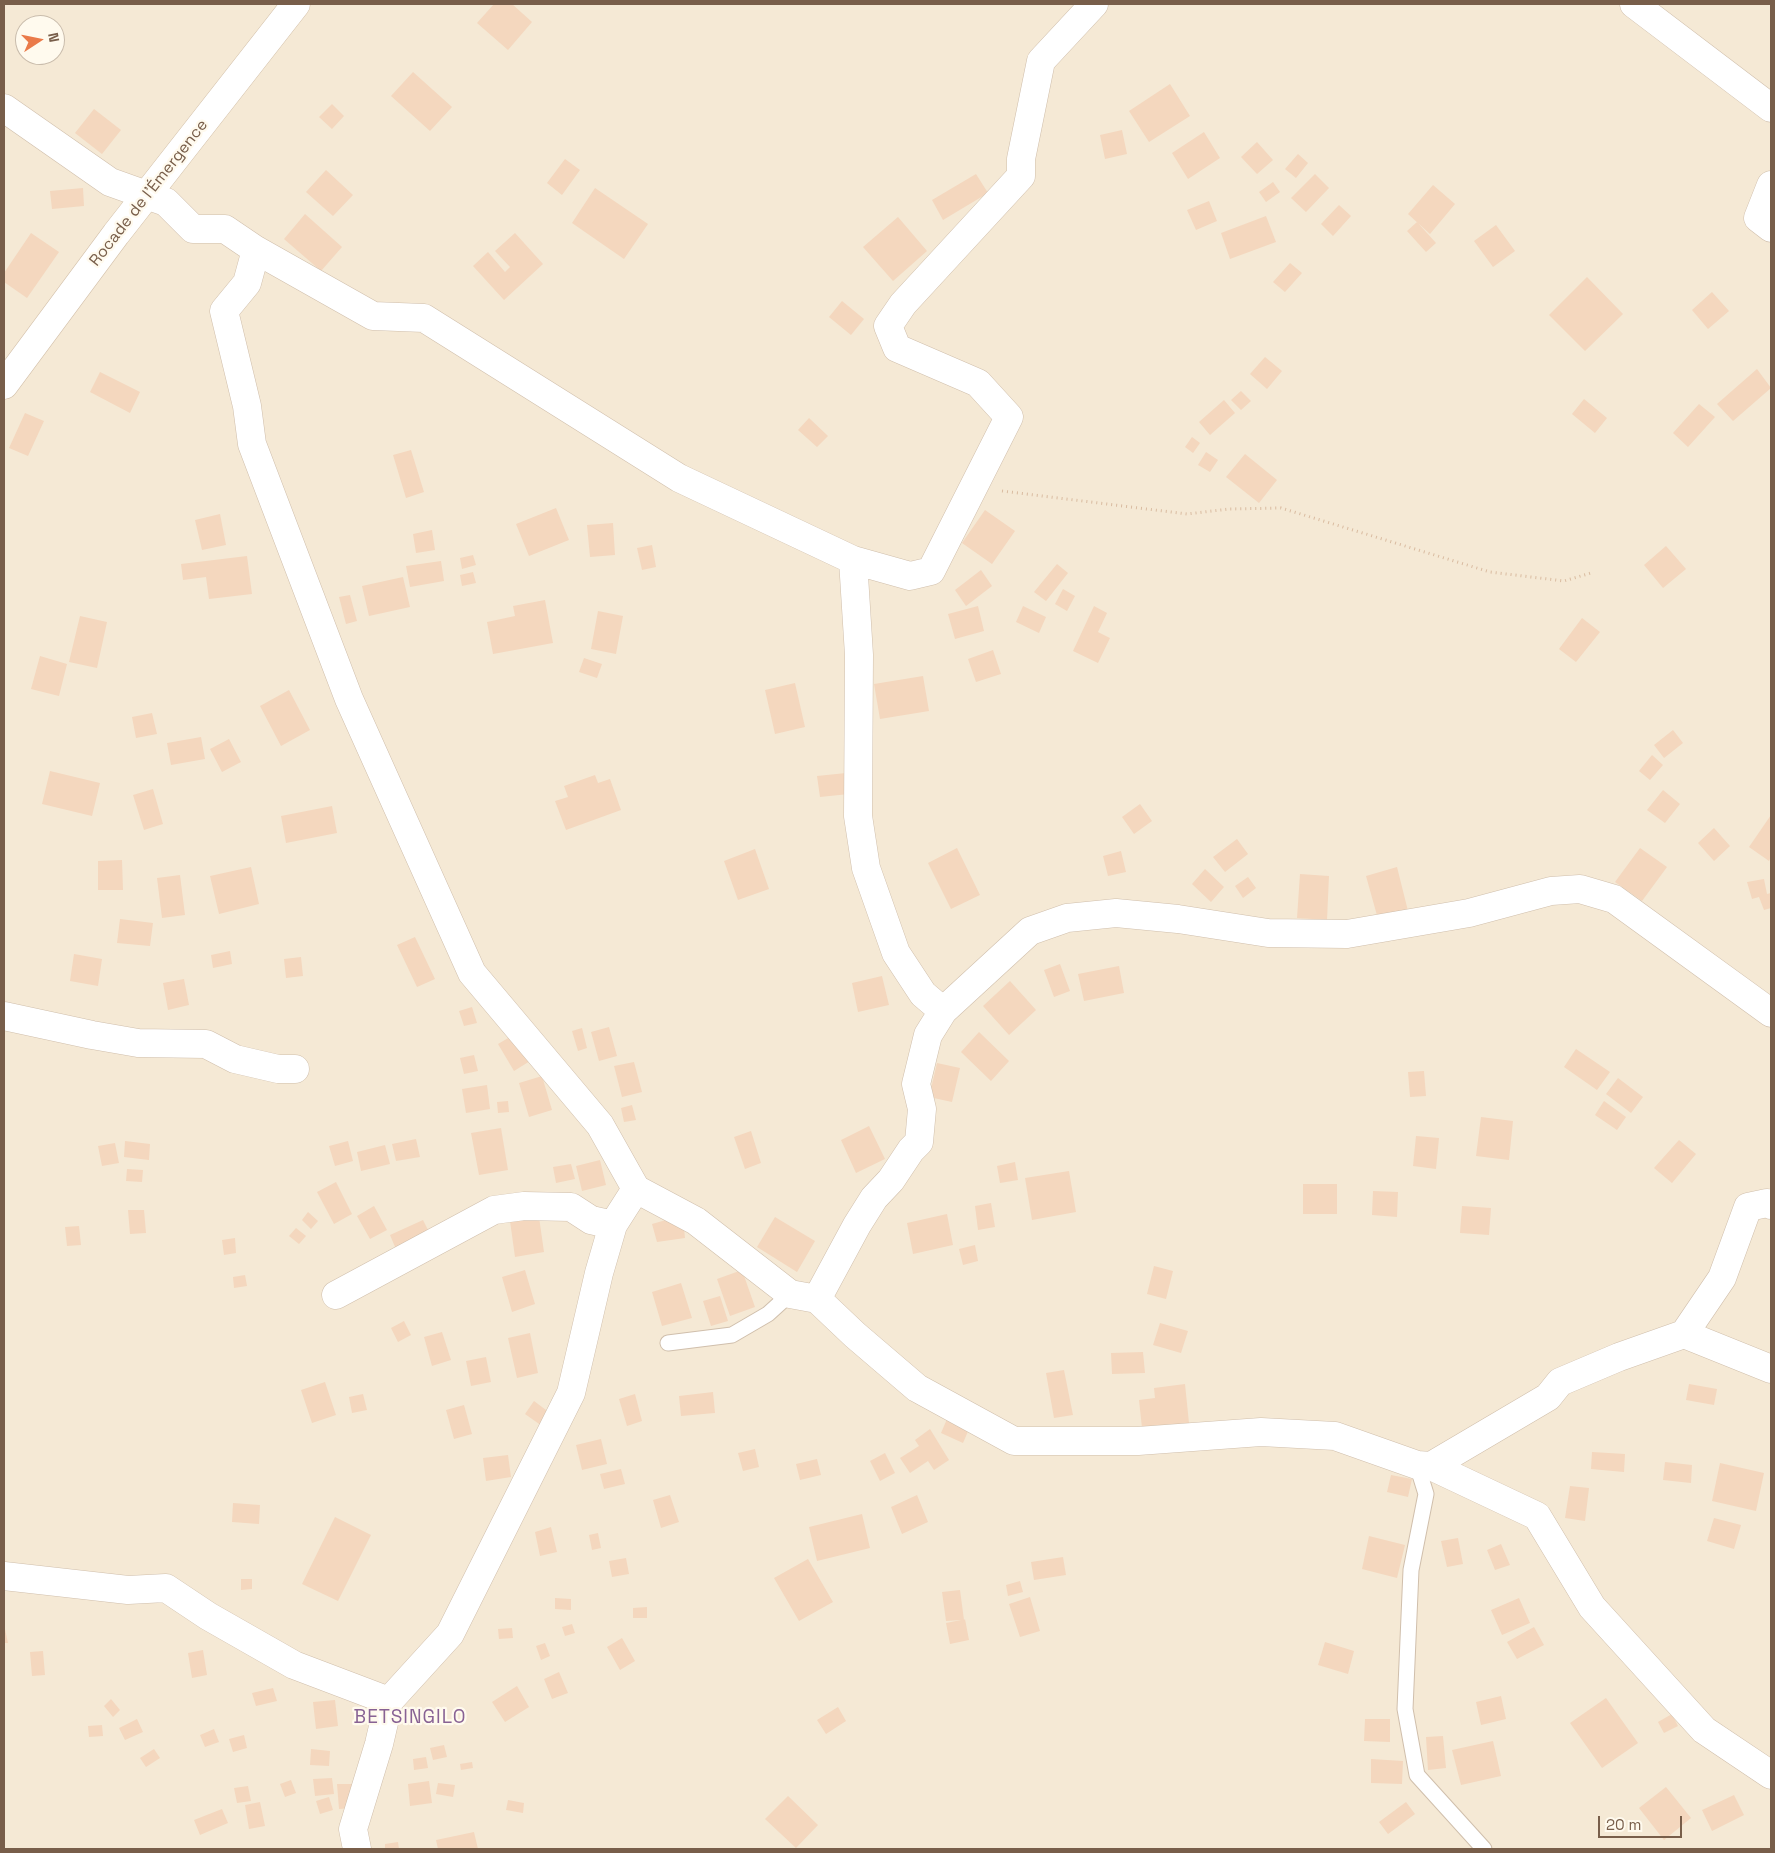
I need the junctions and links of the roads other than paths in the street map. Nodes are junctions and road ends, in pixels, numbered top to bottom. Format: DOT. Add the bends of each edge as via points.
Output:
graph roads {
  1 [pos="296,4"];
  2 [pos="1094,4"];
  3 [pos="1634,4"];
  4 [pos="4,108"];
  5 [pos="1771,108"];
  6 [pos="1771,185"];
  7 [pos="147,196"];
  8 [pos="1771,228"];
  9 [pos="256,250"];
  10 [pos="4,385"];
  11 [pos="853,560"];
  12 [pos="943,1011"];
  13 [pos="1771,1013"];
  14 [pos="4,1016"];
  15 [pos="294,1069"];
  16 [pos="636,1189"];
  17 [pos="1771,1205"];
  18 [pos="613,1225"];
  19 [pos="790,1294"];
  20 [pos="336,1295"];
  21 [pos="817,1299"];
  22 [pos="1684,1334"];
  23 [pos="668,1343"];
  24 [pos="1771,1369"];
  25 [pos="1424,1465"];
  26 [pos="4,1576"];
  27 [pos="389,1701"];
  28 [pos="1771,1775"];
  29 [pos="357,1849"];
  30 [pos="1484,1849"];
  1 -- 7 [label="street, Rocade de l'Émergence"];
  2 -- 11 [label="street" via="1041,61 1021,159 1021,176 903,304 888,326 897,348 978,383 1009,417 931,571 910,576"];
  3 -- 5 [label="street"];
  4 -- 7 [label="street" via="110,182"];
  6 -- 8 [label="street" via="1758,218"];
  7 -- 9 [label="street" via="166,202 192,229 224,229"];
  7 -- 10 [label="street, Rocade de l'Émergence"];
  9 -- 11 [label="street" via="374,316 424,318 679,478"];
  9 -- 16 [label="street" via="247,283 224,311 247,406 252,444 349,699 472,973 600,1125"];
  11 -- 12 [label="street" via="859,655 858,816 866,868 896,953 923,994"];
  12 -- 13 [label="street" via="1030,931 1067,918 1116,913 1268,933 1348,934 1469,913 1551,891 1580,889 1614,899"];
  12 -- 21 [label="street" via="928,1035 916,1084 922,1109 919,1142 857,1224"];
  14 -- 15 [label="street" via="138,1043 206,1044 235,1059 278,1069"];
  16 -- 18 [label="street"];
  16 -- 19 [label="street" via="696,1221"];
  17 -- 22 [label="street" via="1748,1207 1722,1278"];
  18 -- 20 [label="street" via="591,1220 571,1207 524,1206 494,1210"];
  18 -- 27 [label="street" via="571,1393 450,1634"];
  19 -- 21 [label="street"];
  19 -- 23 [label="lane" via="768,1314 732,1335"];
  21 -- 25 [label="street" via="917,1388 1014,1441 1138,1441 1261,1432 1335,1436"];
  22 -- 24 [label="street"];
  22 -- 25 [label="street" via="1560,1382 1548,1397"];
  25 -- 28 [label="street" via="1537,1516 1592,1607 1704,1730"];
  25 -- 30 [label="lane" via="1426,1494 1411,1570 1405,1710 1417,1775"];
  26 -- 27 [label="street" via="128,1590 166,1588 294,1665"];
  27 -- 29 [label="street" via="353,1829"];
}
